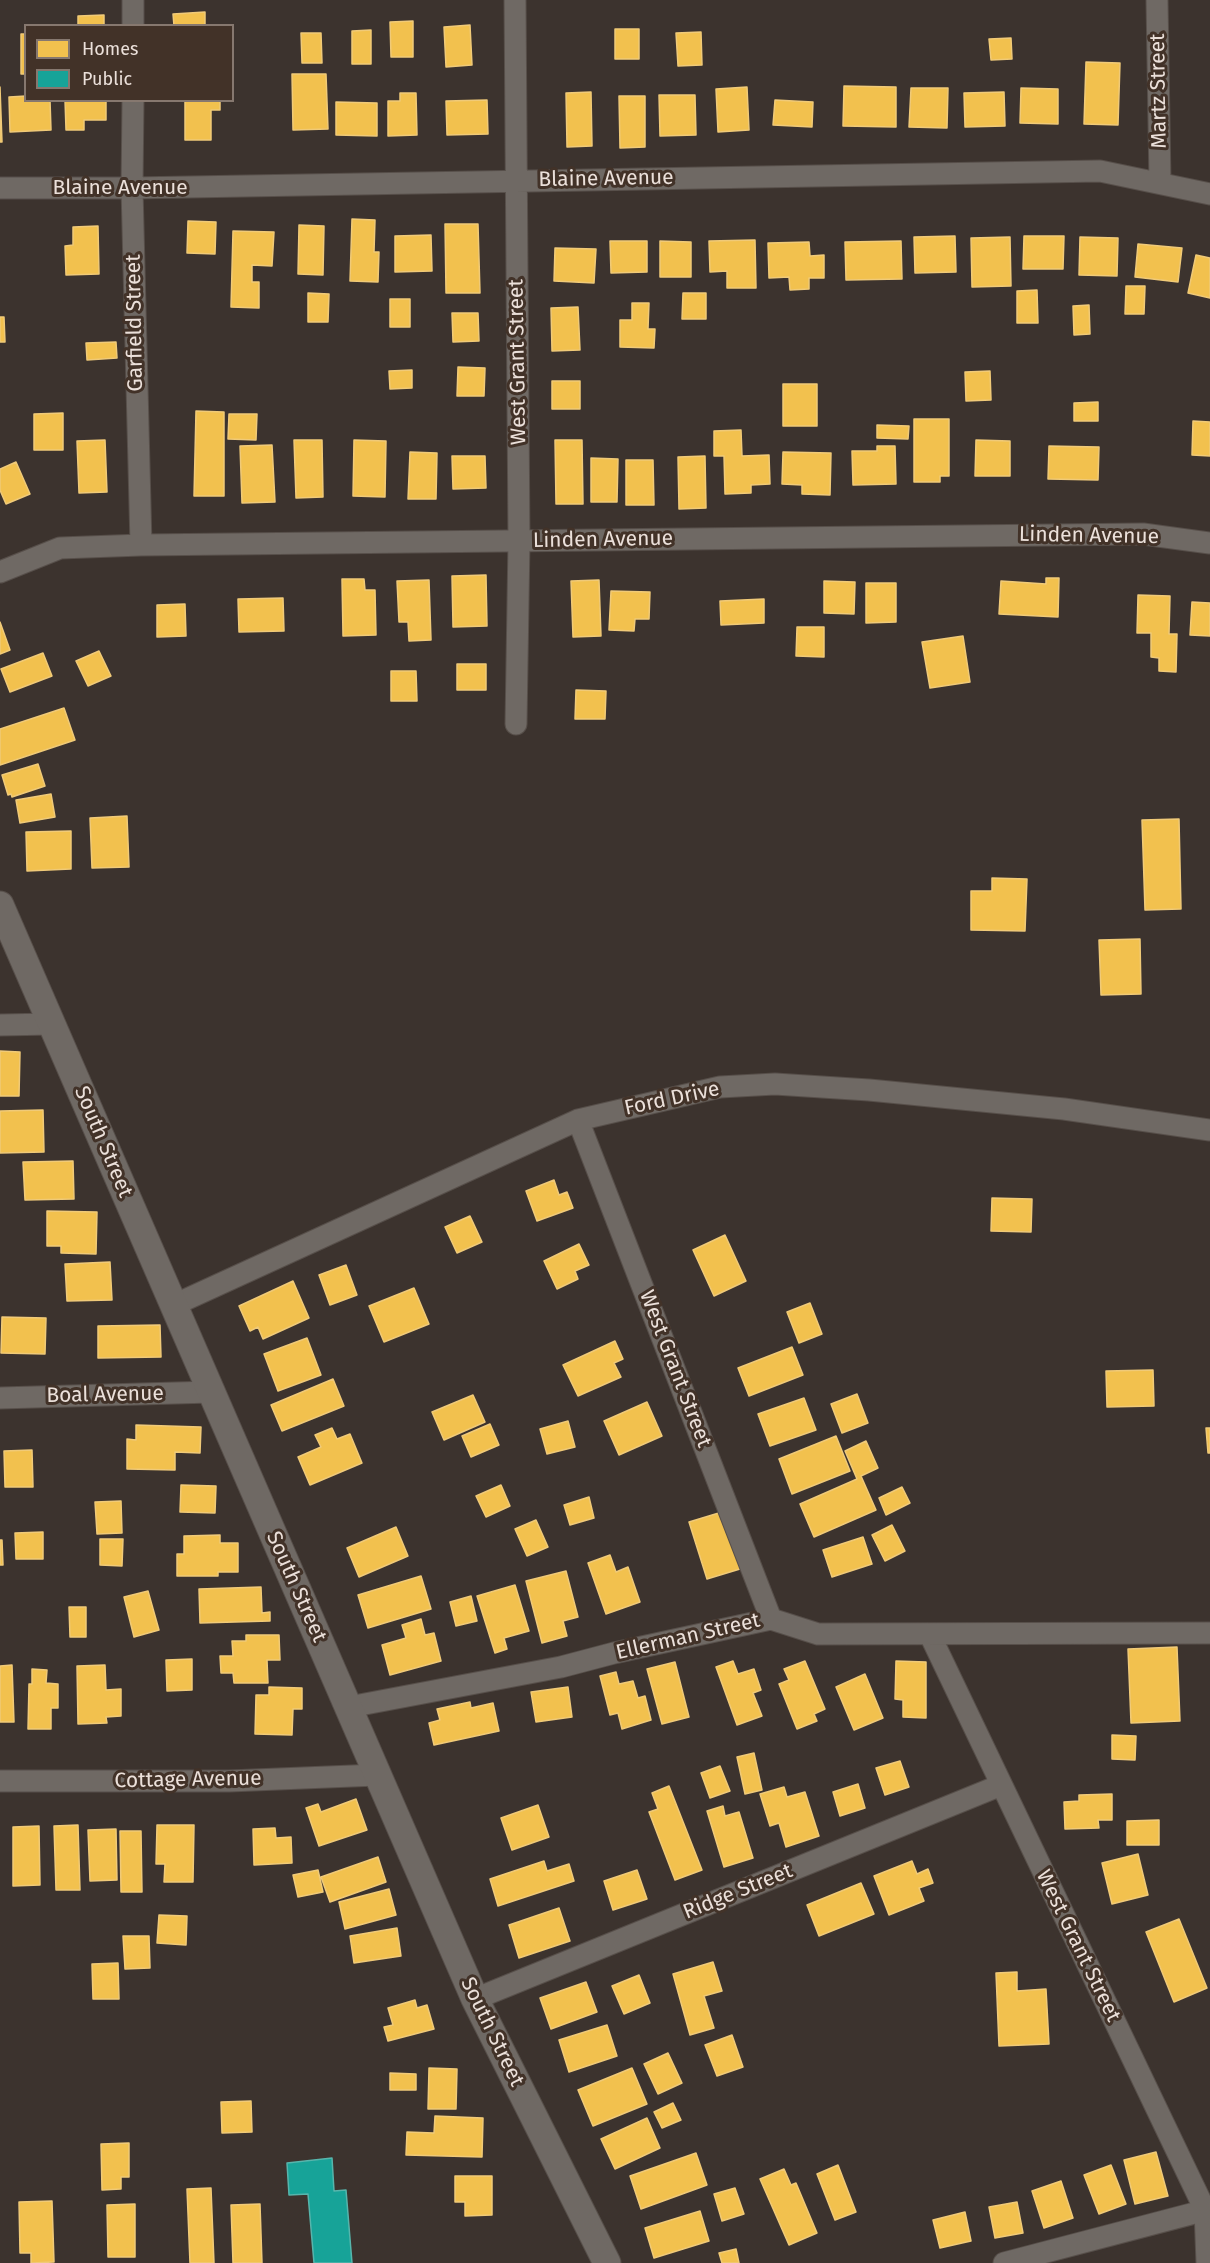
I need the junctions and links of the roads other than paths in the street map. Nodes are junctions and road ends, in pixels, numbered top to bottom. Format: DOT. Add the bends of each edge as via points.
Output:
graph roads {
  1 [pos="133,0"];
  2 [pos="515,0"];
  3 [pos="1157,0"];
  4 [pos="133,24"];
  5 [pos="132,102"];
  6 [pos="516,181"];
  7 [pos="1160,182"];
  8 [pos="0,188"];
  9 [pos="132,188"];
  10 [pos="1210,194"];
  11 [pos="519,541"];
  12 [pos="1210,543"];
  13 [pos="141,544"];
  14 [pos="0,572"];
  15 [pos="516,724"];
  16 [pos="0,905"];
  17 [pos="52,1024"];
  18 [pos="0,1025"];
  19 [pos="578,1120"];
  20 [pos="1210,1130"];
  21 [pos="174,1305"];
  22 [pos="211,1392"];
  23 [pos="0,1398"];
  24 [pos="771,1619"];
  25 [pos="1210,1633"];
  26 [pos="930,1635"];
  27 [pos="349,1707"];
  28 [pos="377,1775"];
  29 [pos="0,1781"];
  30 [pos="1001,1785"];
  31 [pos="475,1999"];
  32 [pos="1207,2210"];
  33 [pos="607,2263"];
  34 [pos="1004,2263"];
  35 [pos="1207,2263"];
  1 -- 4 [label="street"];
  2 -- 6 [label="street, West Grant Street"];
  3 -- 7 [label="street, Martz Street"];
  5 -- 9 [label="street, Garfield Street"];
  6 -- 7 [label="street, Blaine Avenue" via="1100,171"];
  6 -- 9 [label="street, Blaine Avenue"];
  6 -- 11 [label="street, West Grant Street"];
  7 -- 10 [label="street, Blaine Avenue"];
  8 -- 9 [label="street, Blaine Avenue"];
  9 -- 13 [label="street, Garfield Street"];
  11 -- 12 [label="street, Linden Avenue" via="1143,534"];
  11 -- 13 [label="street, Linden Avenue"];
  11 -- 15 [label="street, West Grant Street"];
  13 -- 14 [label="street, Linden Avenue" via="60,548"];
  16 -- 17 [label="street, South Street"];
  17 -- 18 [label="street"];
  17 -- 21 [label="street, South Street"];
  19 -- 20 [label="street, Ford Drive" via="720,1087 775,1084 1064,1109"];
  19 -- 21 [label="street, Ford Drive"];
  19 -- 24 [label="street, West Grant Street"];
  21 -- 22 [label="street, South Street"];
  22 -- 23 [label="street, Boal Avenue"];
  22 -- 27 [label="street, South Street"];
  24 -- 26 [label="street, Ellerman Street" via="818,1634"];
  24 -- 27 [label="street, Ellerman Street" via="561,1668"];
  25 -- 26 [label="street, Ellerman Street"];
  26 -- 30 [label="street, West Grant Street"];
  27 -- 28 [label="street, South Street"];
  28 -- 29 [label="street, Cottage Avenue" via="229,1781"];
  28 -- 31 [label="street, South Street"];
  30 -- 31 [label="street, Ridge Street"];
  30 -- 32 [label="street, West Grant Street"];
  31 -- 33 [label="street, South Street"];
  32 -- 34 [label="street"];
  32 -- 35 [label="street, West Grant Street"];
}
